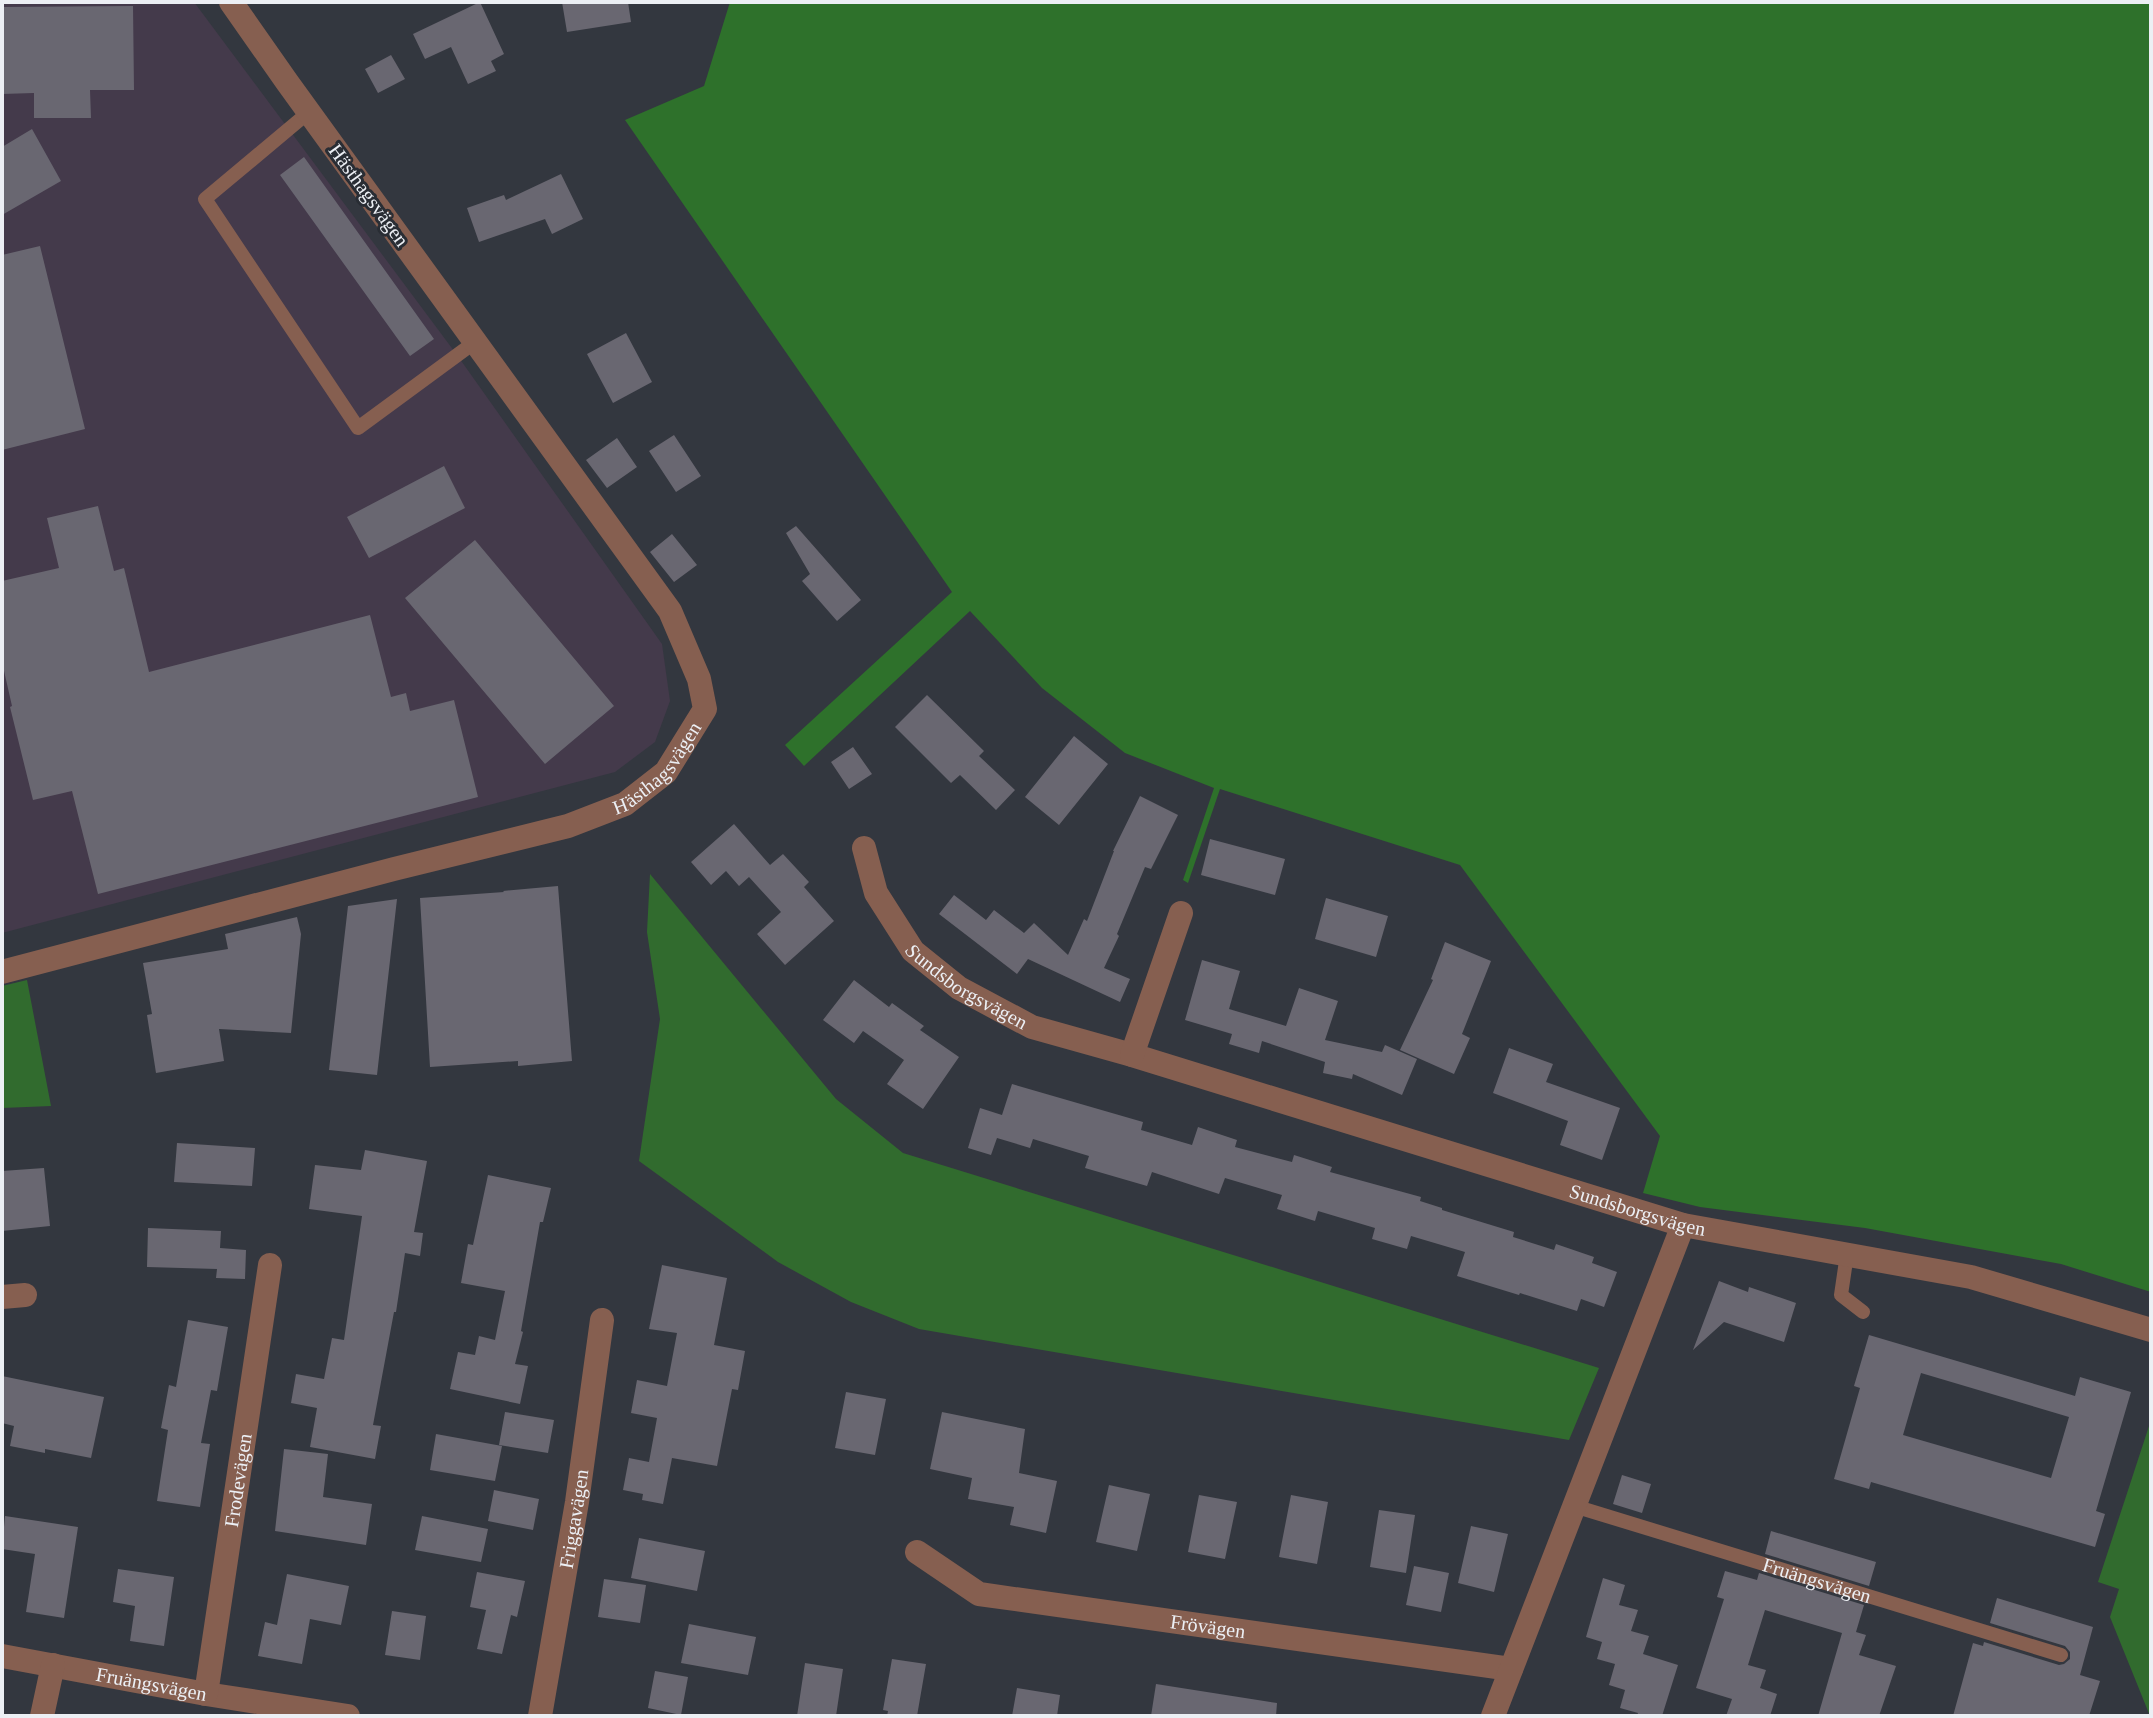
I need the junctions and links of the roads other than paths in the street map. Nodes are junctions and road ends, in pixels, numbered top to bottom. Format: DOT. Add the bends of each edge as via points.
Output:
graph roads {
  1 [pos="231,2"];
  2 [pos="309,112"];
  3 [pos="475,342"];
  4 [pos="864,848"];
  5 [pos="1181,913"];
  6 [pos="2,972"];
  7 [pos="1132,1055"];
  8 [pos="1683,1225"];
  9 [pos="1847,1254"];
  10 [pos="270,1265"];
  11 [pos="1863,1312"];
  12 [pos="602,1320"];
  13 [pos="2151,1330"];
  14 [pos="1574,1506"];
  15 [pos="917,1552"];
  16 [pos="2061,1655"];
  17 [pos="2,1656"];
  18 [pos="53,1665"];
  19 [pos="1511,1669"];
  20 [pos="206,1694"];
  21 [pos="42,1716"];
  22 [pos="348,1716"];
  23 [pos="540,1716"];
  24 [pos="1493,1716"];
  1 -- 2 [label="street, Hästhagsvägen"];
  2 -- 3 [label="street, Hästhagsvägen"];
  2 -- 3 [label="lane" via="205,199 358,428"];
  3 -- 6 [label="street, Hästhagsvägen" via="670,611 699,679 705,709 666,772 625,804 568,826"];
  4 -- 7 [label="street, Sundsborgsvägen" via="876,893 913,951 959,988 1032,1027"];
  5 -- 7 [label="street"];
  7 -- 8 [label="street, Sundsborgsvägen"];
  8 -- 9 [label="street, Sundsborgsvägen"];
  8 -- 14 [label="street"];
  9 -- 11 [label="lane" via="1841,1295"];
  9 -- 13 [label="street, Sundsborgsvägen" via="1971,1277"];
  10 -- 20 [label="street, Frodevägen"];
  12 -- 23 [label="street, Friggavägen"];
  14 -- 16 [label="lane, Fruängsvägen"];
  14 -- 19 [label="street"];
  15 -- 19 [label="street, Frövägen" via="979,1594"];
  17 -- 18 [label="street, Fruängsvägen"];
  18 -- 20 [label="street, Fruängsvägen"];
  18 -- 21 [label="street"];
  19 -- 24 [label="street"];
  20 -- 22 [label="street, Fruängsvägen"];
}
